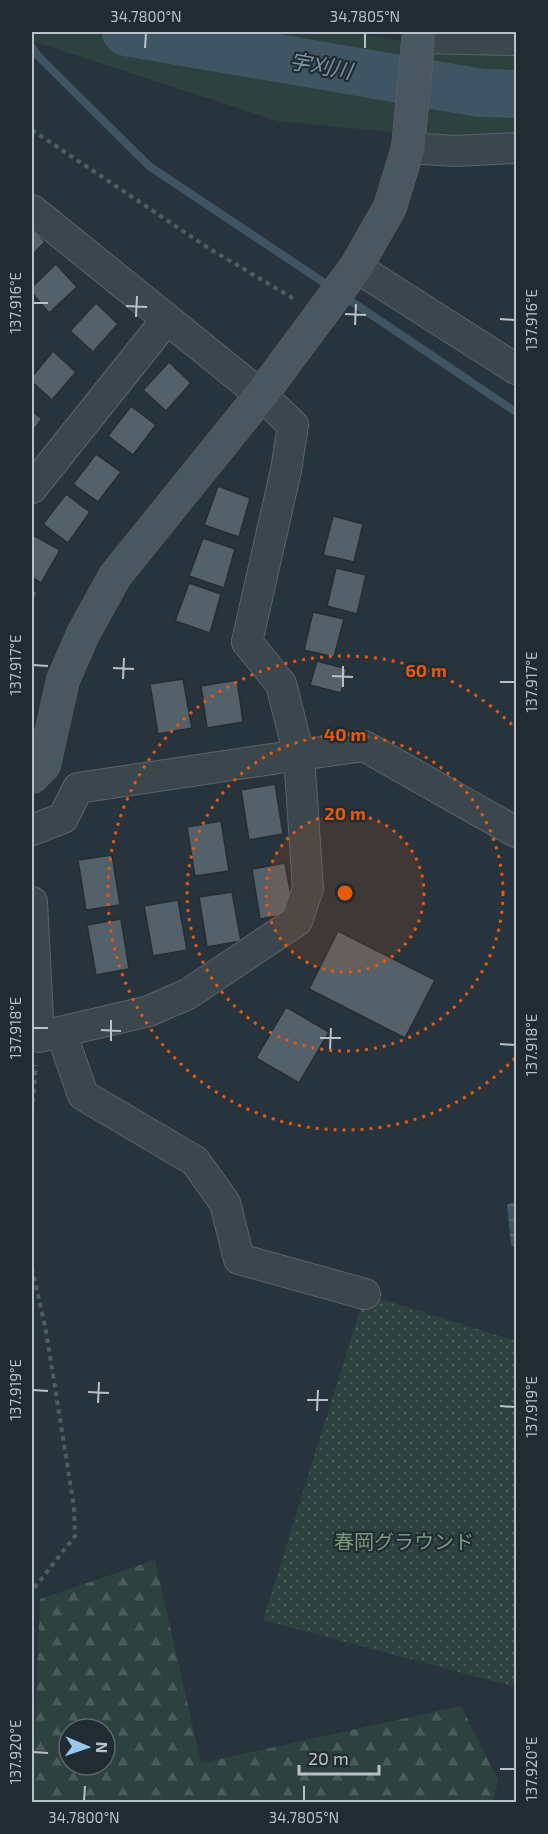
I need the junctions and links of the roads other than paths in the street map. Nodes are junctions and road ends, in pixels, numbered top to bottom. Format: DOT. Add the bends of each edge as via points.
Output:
graph roads {
  1 [pos="419,35"];
  2 [pos="516,40"];
  3 [pos="408,146"];
  4 [pos="516,148"];
  5 [pos="32,210"];
  6 [pos="352,272"];
  7 [pos="167,319"];
  8 [pos="516,369"];
  9 [pos="261,395"];
  10 [pos="32,488"];
  11 [pos="299,755"];
  12 [pos="32,777"];
  13 [pos="32,830"];
  14 [pos="516,832"];
  15 [pos="32,902"];
  16 [pos="50,1034"];
  17 [pos="365,1294"];
  1 -- 2 [label="street"];
  1 -- 3 [label="street"];
  3 -- 4 [label="street" via="455,151"];
  3 -- 6 [label="street" via="390,207"];
  5 -- 7 [label="street"];
  6 -- 8 [label="street"];
  6 -- 9 [label="street"];
  7 -- 9 [label="street"];
  7 -- 10 [label="street"];
  9 -- 11 [label="street" via="293,425 247,642 281,684"];
  9 -- 12 [label="street" via="115,576 63,681 44,765"];
  11 -- 13 [label="street" via="78,788 63,818"];
  11 -- 14 [label="street" via="364,746"];
  11 -- 16 [label="street" via="308,888 297,921 188,994 149,1011"];
  15 -- 16 [label="street"];
  16 -- 17 [label="street" via="83,1095 195,1161 225,1203 239,1259"];
}
